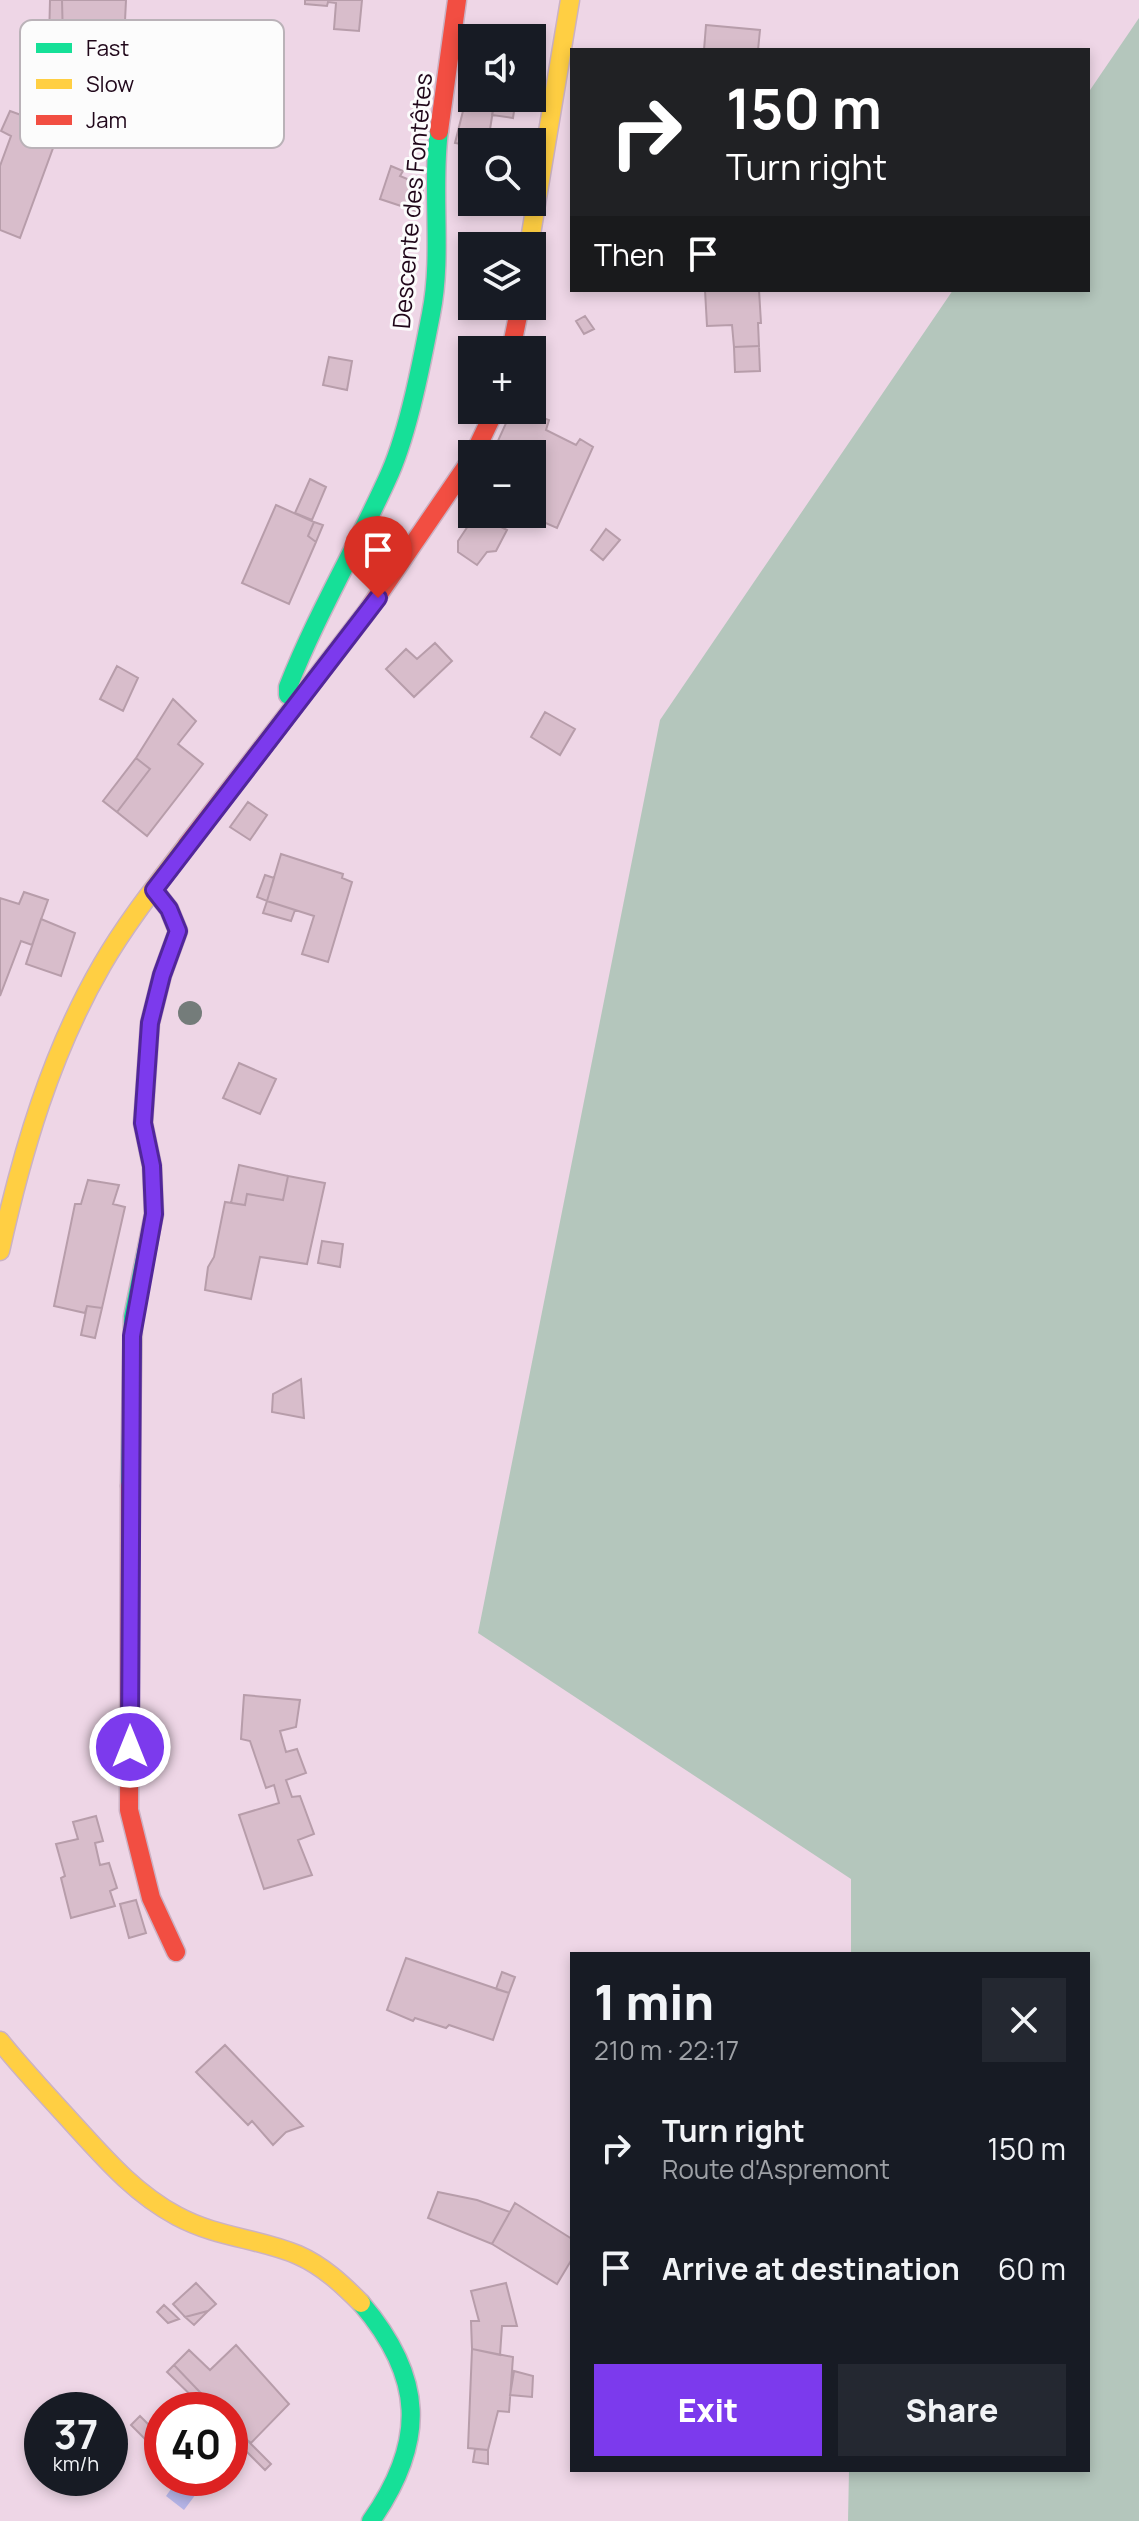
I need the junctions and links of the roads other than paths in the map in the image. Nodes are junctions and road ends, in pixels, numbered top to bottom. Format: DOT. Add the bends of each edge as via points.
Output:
graph roads {
  1 [pos="457,0"];
  2 [pos="570,0"];
  3 [pos="531,232"];
  4 [pos="458,479"];
  5 [pos="290,714"];
  6 [pos="154,890"];
  7 [pos="0,1251"];
  8 [pos="176,1952"];
  9 [pos="0,2041"];
  10 [pos="371,2521"];
  1 -- 5 [label="street, Descente des Fontêtes" via="436,157 432,310 412,399 391,470 296,664 288,687"];
  2 -- 3 [label="street"];
  4 -- 5 [label="street" via="396,574"];
  5 -- 6 [label="street"];
  6 -- 7 [label="street" via="102,964 66,1039 16,1175"];
  6 -- 8 [label="street" via="178,931 150,1023 143,1123 154,1214 132,1336 129,1810 151,1898"];
  9 -- 10 [label="street" via="146,2197 216,2233 308,2260 342,2282 369,2309 403,2371 412,2407 404,2456"];
}
